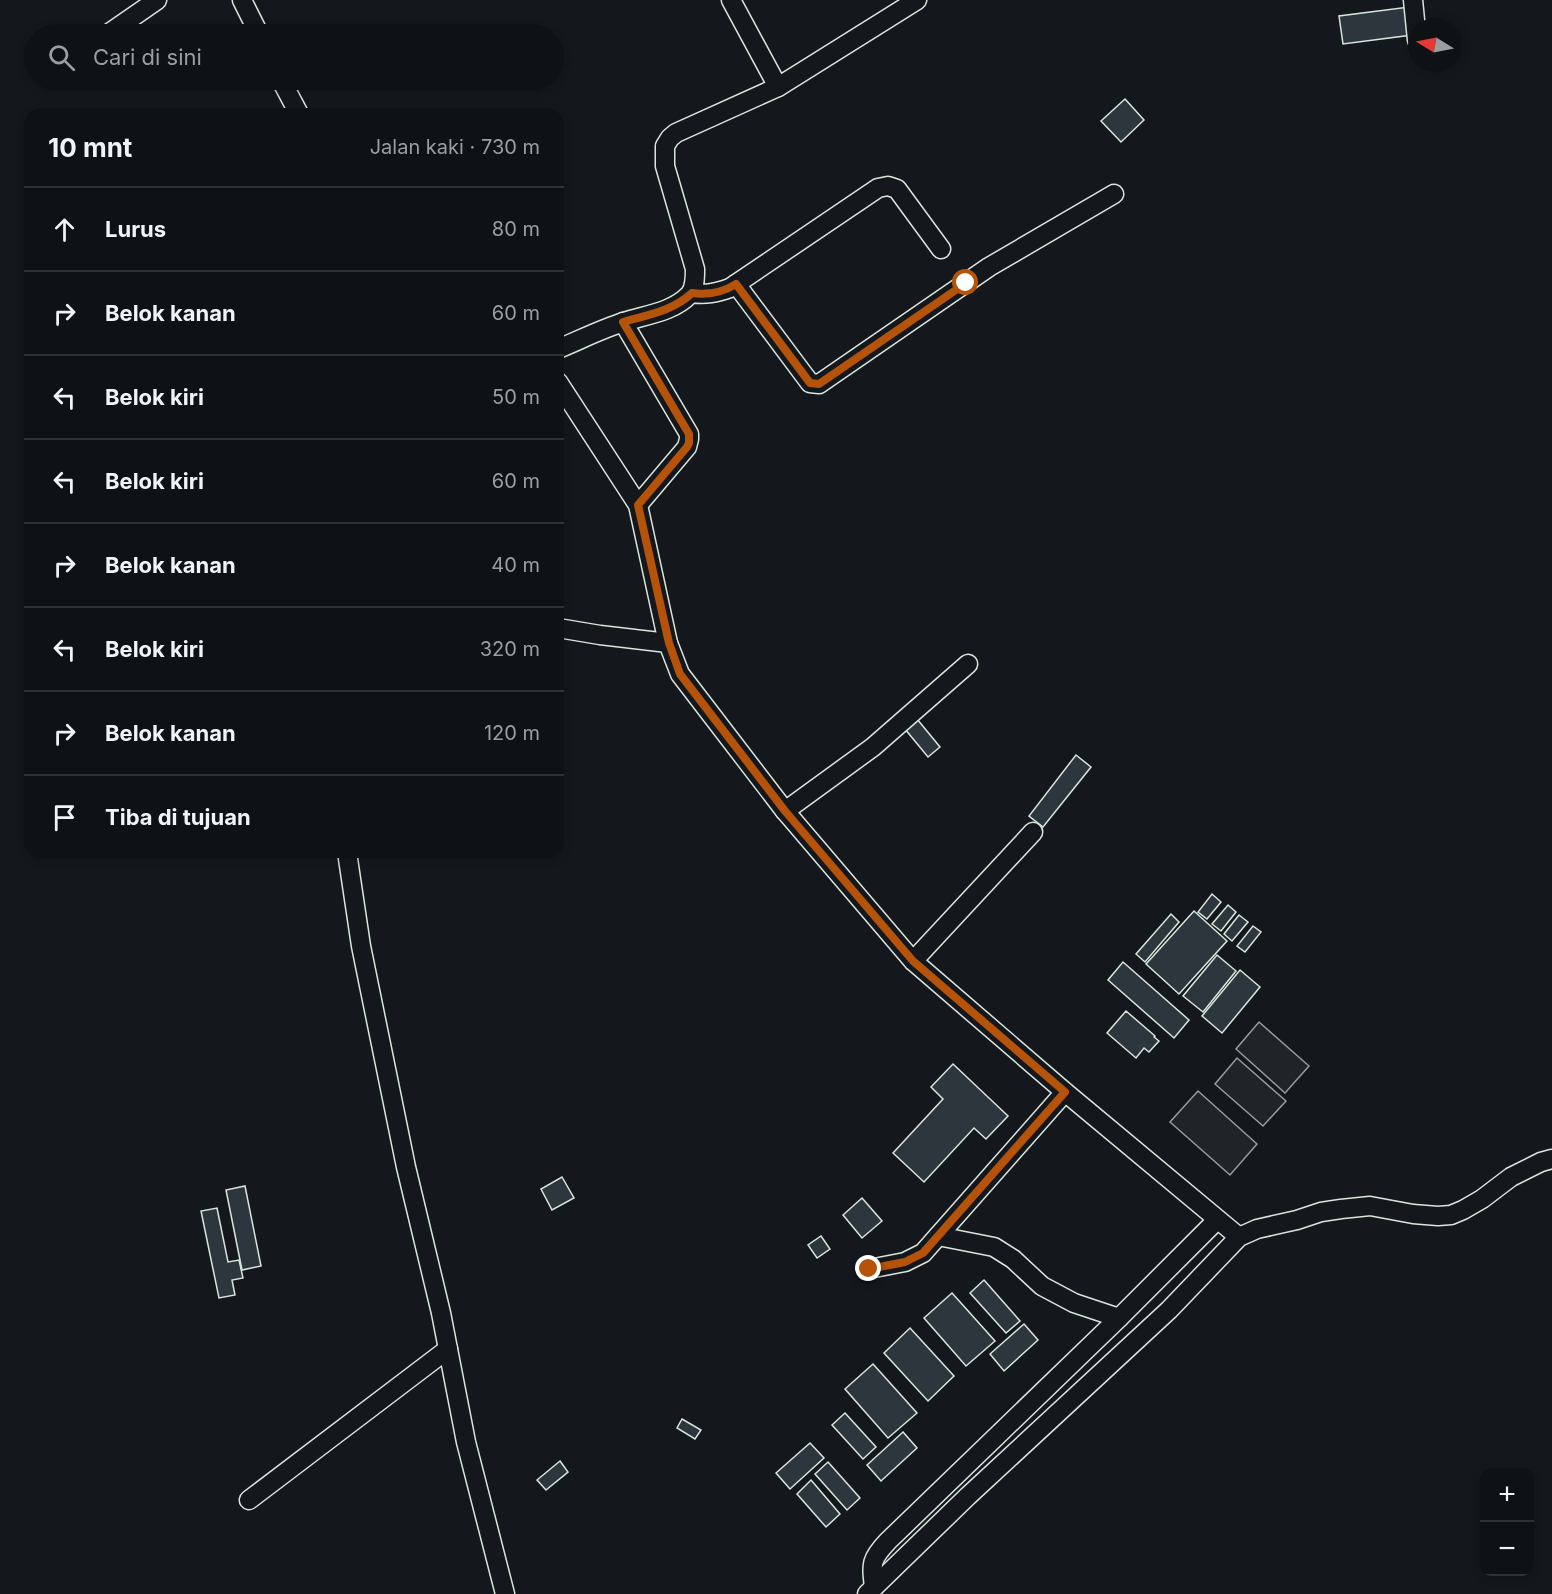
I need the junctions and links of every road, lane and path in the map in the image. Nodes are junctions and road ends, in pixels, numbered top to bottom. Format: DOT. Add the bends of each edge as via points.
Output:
graph roads {
  1 [pos="157,0"];
  2 [pos="242,0"];
  3 [pos="917,0"];
  4 [pos="1413,0"];
  5 [pos="733,1"];
  6 [pos="1415,18"];
  7 [pos="122,24"];
  8 [pos="254,24"];
  9 [pos="778,87"];
  10 [pos="286,90"];
  11 [pos="296,108"];
  12 [pos="1114,194"];
  13 [pos="941,249"];
  14 [pos="736,284"];
  15 [pos="692,293"];
  16 [pos="623,322"];
  17 [pos="564,347"];
  18 [pos="564,391"];
  19 [pos="638,505"];
  20 [pos="564,629"];
  21 [pos="669,643"];
  22 [pos="968,664"];
  23 [pos="785,811"];
  24 [pos="1034,832"];
  25 [pos="348,858"];
  26 [pos="913,961"];
  27 [pos="1065,1092"];
  28 [pos="1552,1159"];
  29 [pos="1217,1220"];
  30 [pos="938,1236"];
  31 [pos="1239,1237"];
  32 [pos="869,1269"];
  33 [pos="1119,1318"];
  34 [pos="448,1349"];
  35 [pos="249,1500"];
  36 [pos="870,1591"];
  37 [pos="505,1594"];
  1 -- 7 [label="street"];
  2 -- 8 [label="street"];
  3 -- 9 [label="street"];
  4 -- 6 [label="street"];
  5 -- 9 [label="street"];
  9 -- 15 [label="street" via="676,133 665,146 665,166 695,269"];
  10 -- 11 [label="street"];
  12 -- 14 [label="street" via="989,267 819,384 810,383"];
  13 -- 14 [label="street" via="897,189 883,186"];
  14 -- 15 [label="street" via="716,293"];
  15 -- 16 [label="street" via="671,308"];
  16 -- 17 [label="street"];
  16 -- 19 [label="street" via="689,434 687,447"];
  18 -- 19 [label="street"];
  19 -- 21 [label="street"];
  20 -- 21 [label="street"];
  21 -- 23 [label="street" via="680,674"];
  22 -- 23 [label="street" via="873,747"];
  23 -- 26 [label="street"];
  24 -- 26 [label="street"];
  25 -- 34 [label="street" via="380,1044"];
  26 -- 27 [label="street"];
  27 -- 29 [label="street"];
  27 -- 30 [label="street"];
  28 -- 31 [label="street" via="1510,1177 1482,1199 1451,1215 1413,1214 1370,1206 1341,1209"];
  29 -- 31 [label="street"];
  29 -- 33 [label="street"];
  30 -- 32 [label="street" via="923,1253 905,1262"];
  30 -- 33 [label="street" via="994,1247 1042,1286 1074,1303"];
  31 -- 36 [label="street" via="1169,1310"];
  33 -- 36 [label="street" via="883,1546 873,1562"];
  34 -- 35 [label="street"];
  34 -- 37 [label="street" via="466,1442"];
}
